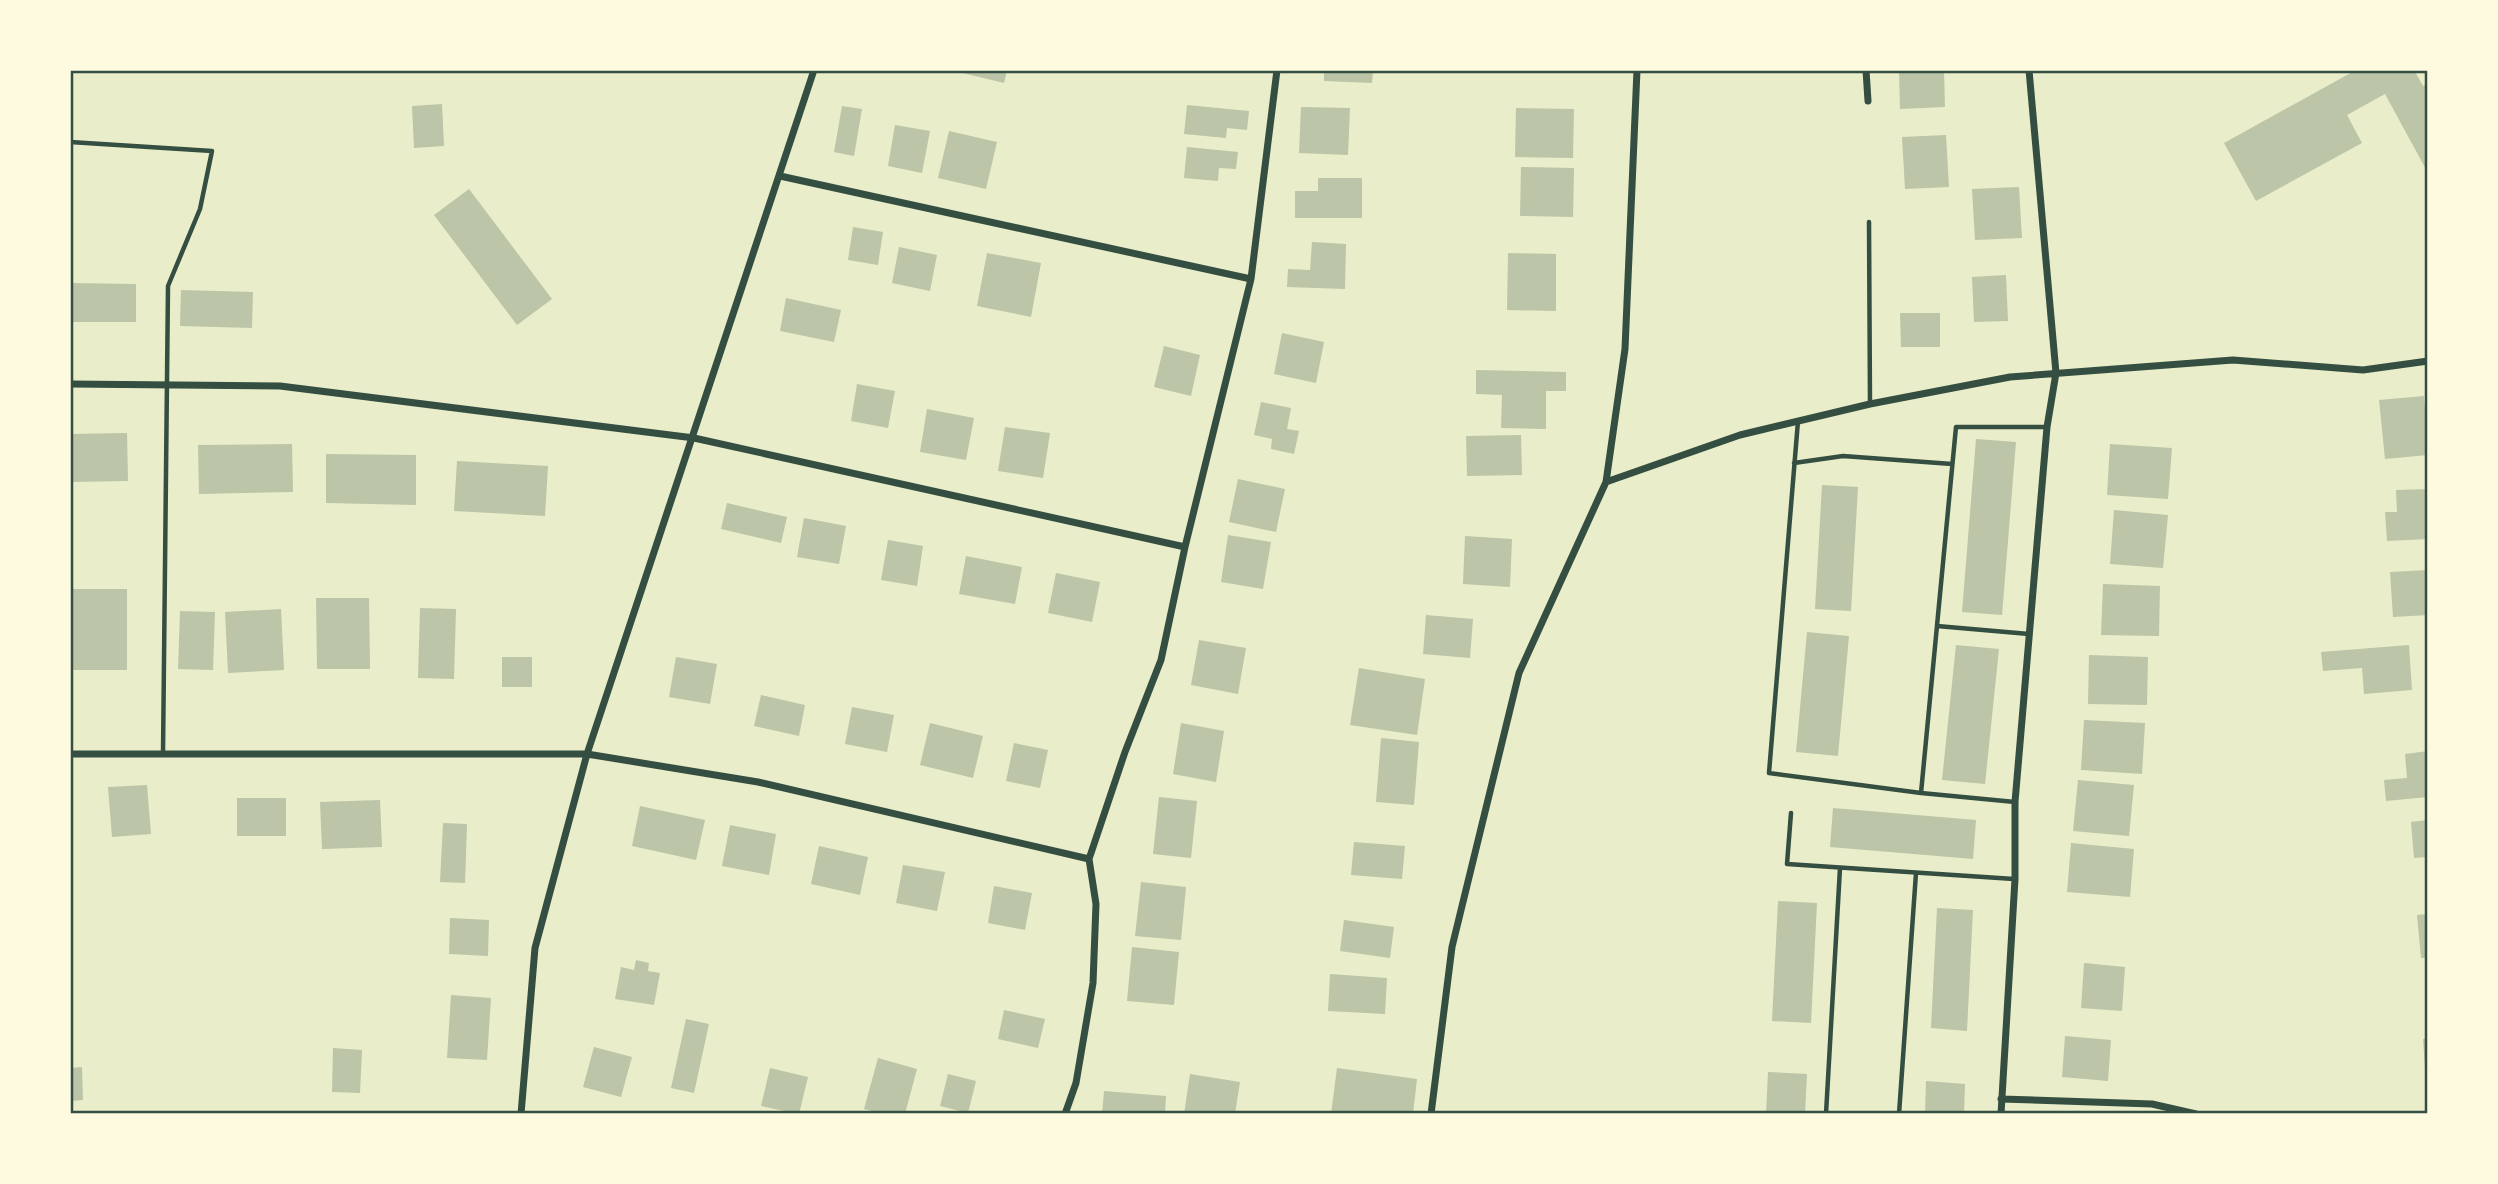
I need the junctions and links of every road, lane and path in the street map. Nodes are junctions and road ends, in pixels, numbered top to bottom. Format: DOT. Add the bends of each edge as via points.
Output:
graph roads {
  1 [pos="814,70"];
  2 [pos="1277,70"];
  3 [pos="1637,70"];
  4 [pos="1866,70"];
  5 [pos="2029,70"];
  6 [pos="1868,101"];
  7 [pos="70,142"];
  8 [pos="780,176"];
  9 [pos="1869,222"];
  10 [pos="1251,279"];
  11 [pos="2428,361"];
  12 [pos="2056,373"];
  13 [pos="70,384"];
  14 [pos="167,385"];
  15 [pos="1870,404"];
  16 [pos="1798,421"];
  17 [pos="2047,427"];
  18 [pos="694,438"];
  19 [pos="1794,463"];
  20 [pos="1952,464"];
  21 [pos="1606,482"];
  22 [pos="1185,547"];
  23 [pos="1937,626"];
  24 [pos="2029,635"];
  25 [pos="70,754"];
  26 [pos="163,754"];
  27 [pos="587,754"];
  28 [pos="1921,793"];
  29 [pos="2015,802"];
  30 [pos="1791,813"];
  31 [pos="1089,859"];
  32 [pos="1840,868"];
  33 [pos="1916,873"];
  34 [pos="2015,879"];
  35 [pos="2001,1099"];
  36 [pos="521,1114"];
  37 [pos="1065,1114"];
  38 [pos="1431,1114"];
  39 [pos="1826,1114"];
  40 [pos="1899,1114"];
  41 [pos="2001,1114"];
  42 [pos="2196,1114"];
  1 -- 8 [label="street"];
  2 -- 10 [label="street"];
  3 -- 21 [label="street" via="1625,349"];
  4 -- 6 [label="street"];
  5 -- 12 [label="street"];
  7 -- 14 [label="lane" via="212,151 200,209 168,286"];
  8 -- 10 [label="street"];
  8 -- 18 [label="street"];
  9 -- 15 [label="lane"];
  10 -- 22 [label="street"];
  11 -- 12 [label="street" via="2363,370 2233,360"];
  12 -- 15 [label="street" via="2010,377"];
  12 -- 17 [label="street"];
  13 -- 14 [label="street"];
  14 -- 18 [label="street" via="280,386"];
  14 -- 26 [label="lane"];
  15 -- 16 [label="street"];
  16 -- 19 [label="lane"];
  16 -- 21 [label="street" via="1740,435"];
  17 -- 20 [label="lane" via="1956,427"];
  17 -- 24 [label="street"];
  18 -- 22 [label="street"];
  18 -- 27 [label="street"];
  19 -- 20 [label="lane" via="1843,456"];
  19 -- 28 [label="lane" via="1769,773"];
  20 -- 23 [label="lane"];
  21 -- 38 [label="street" via="1519,673 1452,947"];
  22 -- 31 [label="street" via="1161,660"];
  23 -- 24 [label="lane"];
  23 -- 28 [label="lane"];
  24 -- 29 [label="street"];
  25 -- 26 [label="street"];
  26 -- 27 [label="street"];
  27 -- 31 [label="street" via="758,782"];
  27 -- 36 [label="street" via="535,948"];
  28 -- 29 [label="lane"];
  29 -- 34 [label="street"];
  30 -- 32 [label="lane" via="1787,864"];
  31 -- 37 [label="street" via="1096,904 1093,983 1076,1083"];
  32 -- 33 [label="lane"];
  32 -- 39 [label="lane"];
  33 -- 34 [label="lane"];
  33 -- 40 [label="lane"];
  34 -- 35 [label="street"];
  35 -- 41 [label="street"];
  35 -- 42 [label="street" via="2152,1104"];
}
